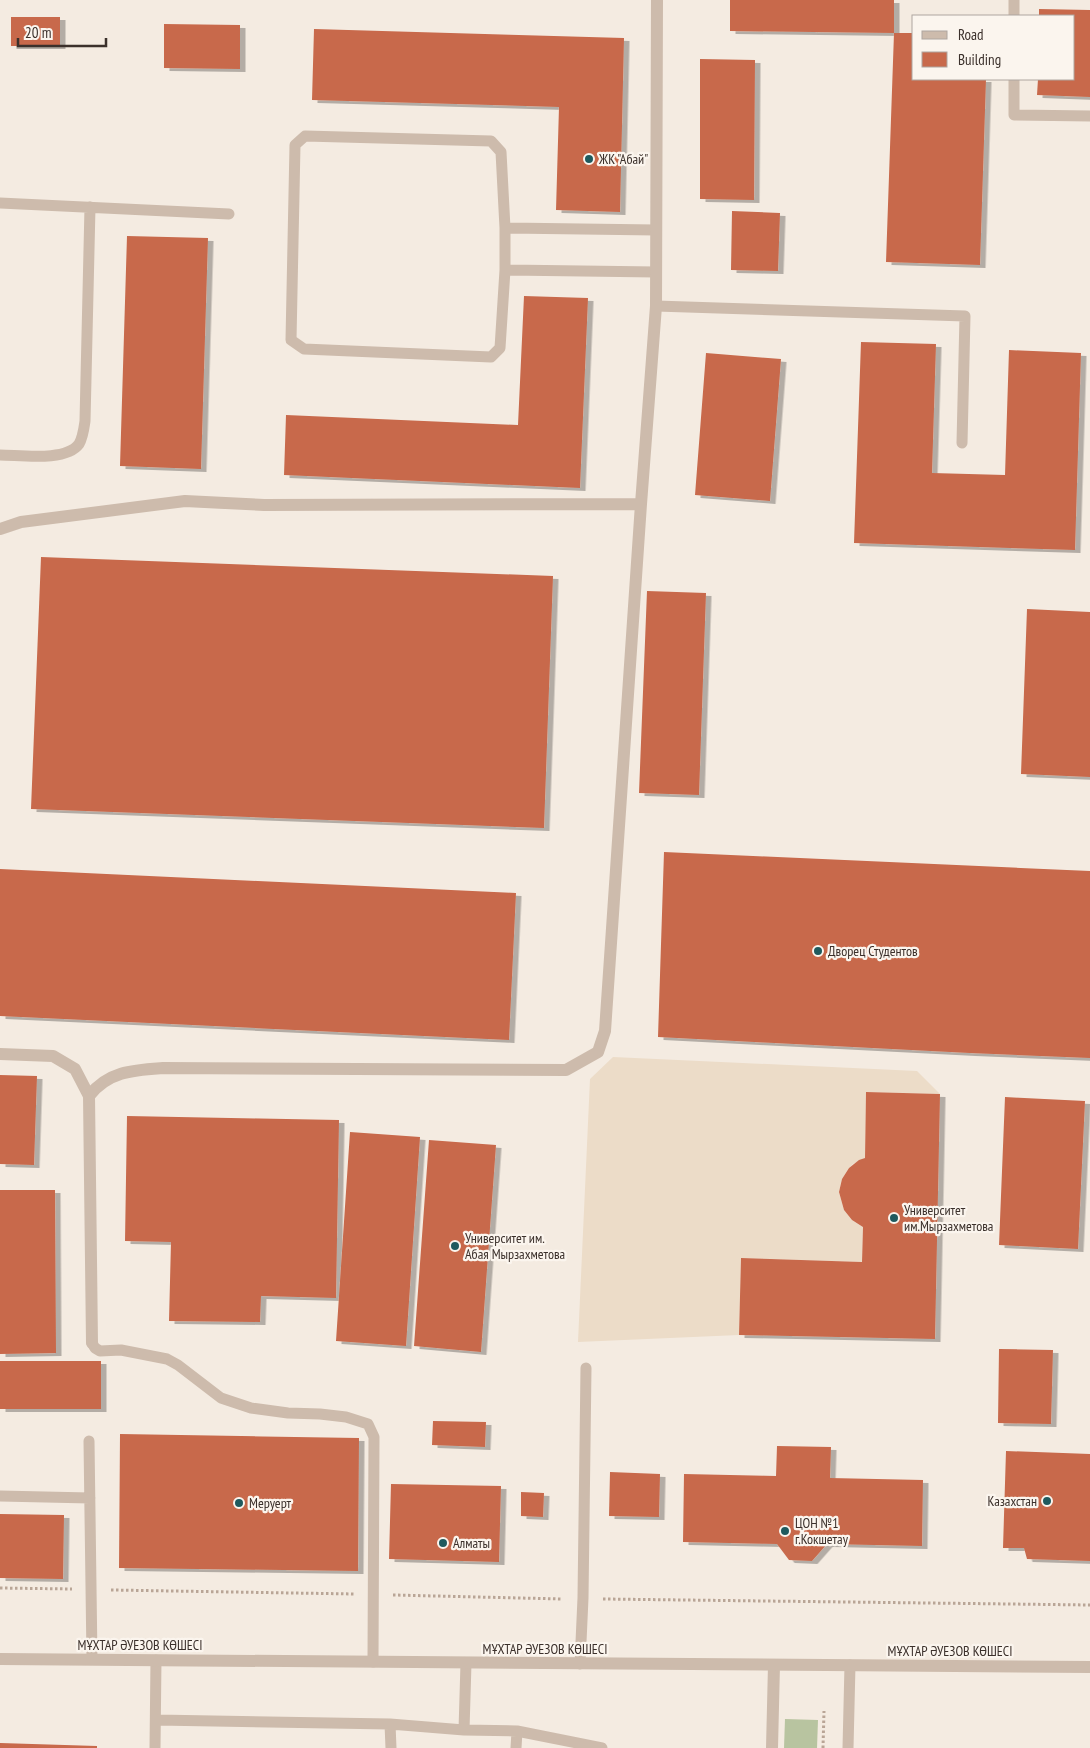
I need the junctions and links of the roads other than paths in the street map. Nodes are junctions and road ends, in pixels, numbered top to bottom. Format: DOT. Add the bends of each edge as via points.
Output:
graph roads {
  1 [pos="657,0"];
  2 [pos="1014,0"];
  3 [pos="1014,15"];
  4 [pos="1014,80"];
  5 [pos="1090,116"];
  6 [pos="0,203"];
  7 [pos="90,207"];
  8 [pos="229,214"];
  9 [pos="506,228"];
  10 [pos="656,230"];
  11 [pos="505,270"];
  12 [pos="656,272"];
  13 [pos="656,306"];
  14 [pos="962,443"];
  15 [pos="0,455"];
  16 [pos="641,504"];
  17 [pos="0,528"];
  18 [pos="0,1054"];
  19 [pos="89,1096"];
  20 [pos="92,1343"];
  21 [pos="586,1368"];
  22 [pos="89,1441"];
  23 [pos="0,1496"];
  24 [pos="90,1498"];
  25 [pos="0,1659"];
  26 [pos="92,1659"];
  27 [pos="156,1660"];
  28 [pos="373,1662"];
  29 [pos="466,1663"];
  30 [pos="580,1664"];
  31 [pos="774,1665"];
  32 [pos="850,1665"];
  33 [pos="1090,1668"];
  34 [pos="156,1720"];
  35 [pos="390,1724"];
  36 [pos="464,1730"];
  37 [pos="517,1731"];
  38 [pos="155,1748"];
  39 [pos="391,1748"];
  40 [pos="516,1748"];
  41 [pos="602,1748"];
  42 [pos="772,1748"];
  43 [pos="848,1748"];
  1 -- 10 [label="street"];
  2 -- 3 [label="lane"];
  4 -- 5 [label="lane" via="1014,115"];
  6 -- 7 [label="lane"];
  7 -- 8 [label="lane"];
  7 -- 15 [label="lane" via="85,421 80,443 71,452 56,455"];
  9 -- 10 [label="lane"];
  9 -- 11 [label="lane"];
  9 -- 11 [label="lane" via="501,152 490,141 305,136 295,145 292,340 304,350 491,357 500,348"];
  10 -- 12 [label="street"];
  11 -- 12 [label="lane"];
  12 -- 13 [label="street"];
  13 -- 14 [label="lane" via="965,316"];
  13 -- 16 [label="street"];
  16 -- 17 [label="street" via="264,505 184,501 21,522"];
  16 -- 19 [label="street" via="605,1031 598,1052 566,1070 142,1069 111,1077 97,1085"];
  18 -- 19 [label="street" via="53,1056 64,1061 75,1069"];
  19 -- 20 [label="street"];
  20 -- 28 [label="lane" via="100,1352 121,1350 167,1358 221,1398 252,1408 346,1417 368,1424 374,1437"];
  21 -- 30 [label="lane"];
  22 -- 24 [label="lane"];
  23 -- 24 [label="lane"];
  24 -- 26 [label="lane"];
  25 -- 26 [label="street, МҰХТАР ӘУЕЗОВ КӨШЕСІ"];
  26 -- 27 [label="street, МҰХТАР ӘУЕЗОВ КӨШЕСІ"];
  27 -- 28 [label="street, МҰХТАР ӘУЕЗОВ КӨШЕСІ"];
  27 -- 34 [label="lane"];
  28 -- 29 [label="street, МҰХТАР ӘУЕЗОВ КӨШЕСІ"];
  29 -- 30 [label="street, МҰХТАР ӘУЕЗОВ КӨШЕСІ"];
  29 -- 36 [label="lane"];
  30 -- 31 [label="street, МҰХТАР ӘУЕЗОВ КӨШЕСІ"];
  31 -- 32 [label="street, МҰХТАР ӘУЕЗОВ КӨШЕСІ"];
  31 -- 42 [label="street"];
  32 -- 33 [label="street, МҰХТАР ӘУЕЗОВ КӨШЕСІ"];
  32 -- 43 [label="lane"];
  34 -- 35 [label="lane"];
  34 -- 38 [label="lane"];
  35 -- 36 [label="lane"];
  35 -- 39 [label="lane"];
  36 -- 37 [label="lane"];
  37 -- 40 [label="lane"];
  37 -- 41 [label="lane"];
}
